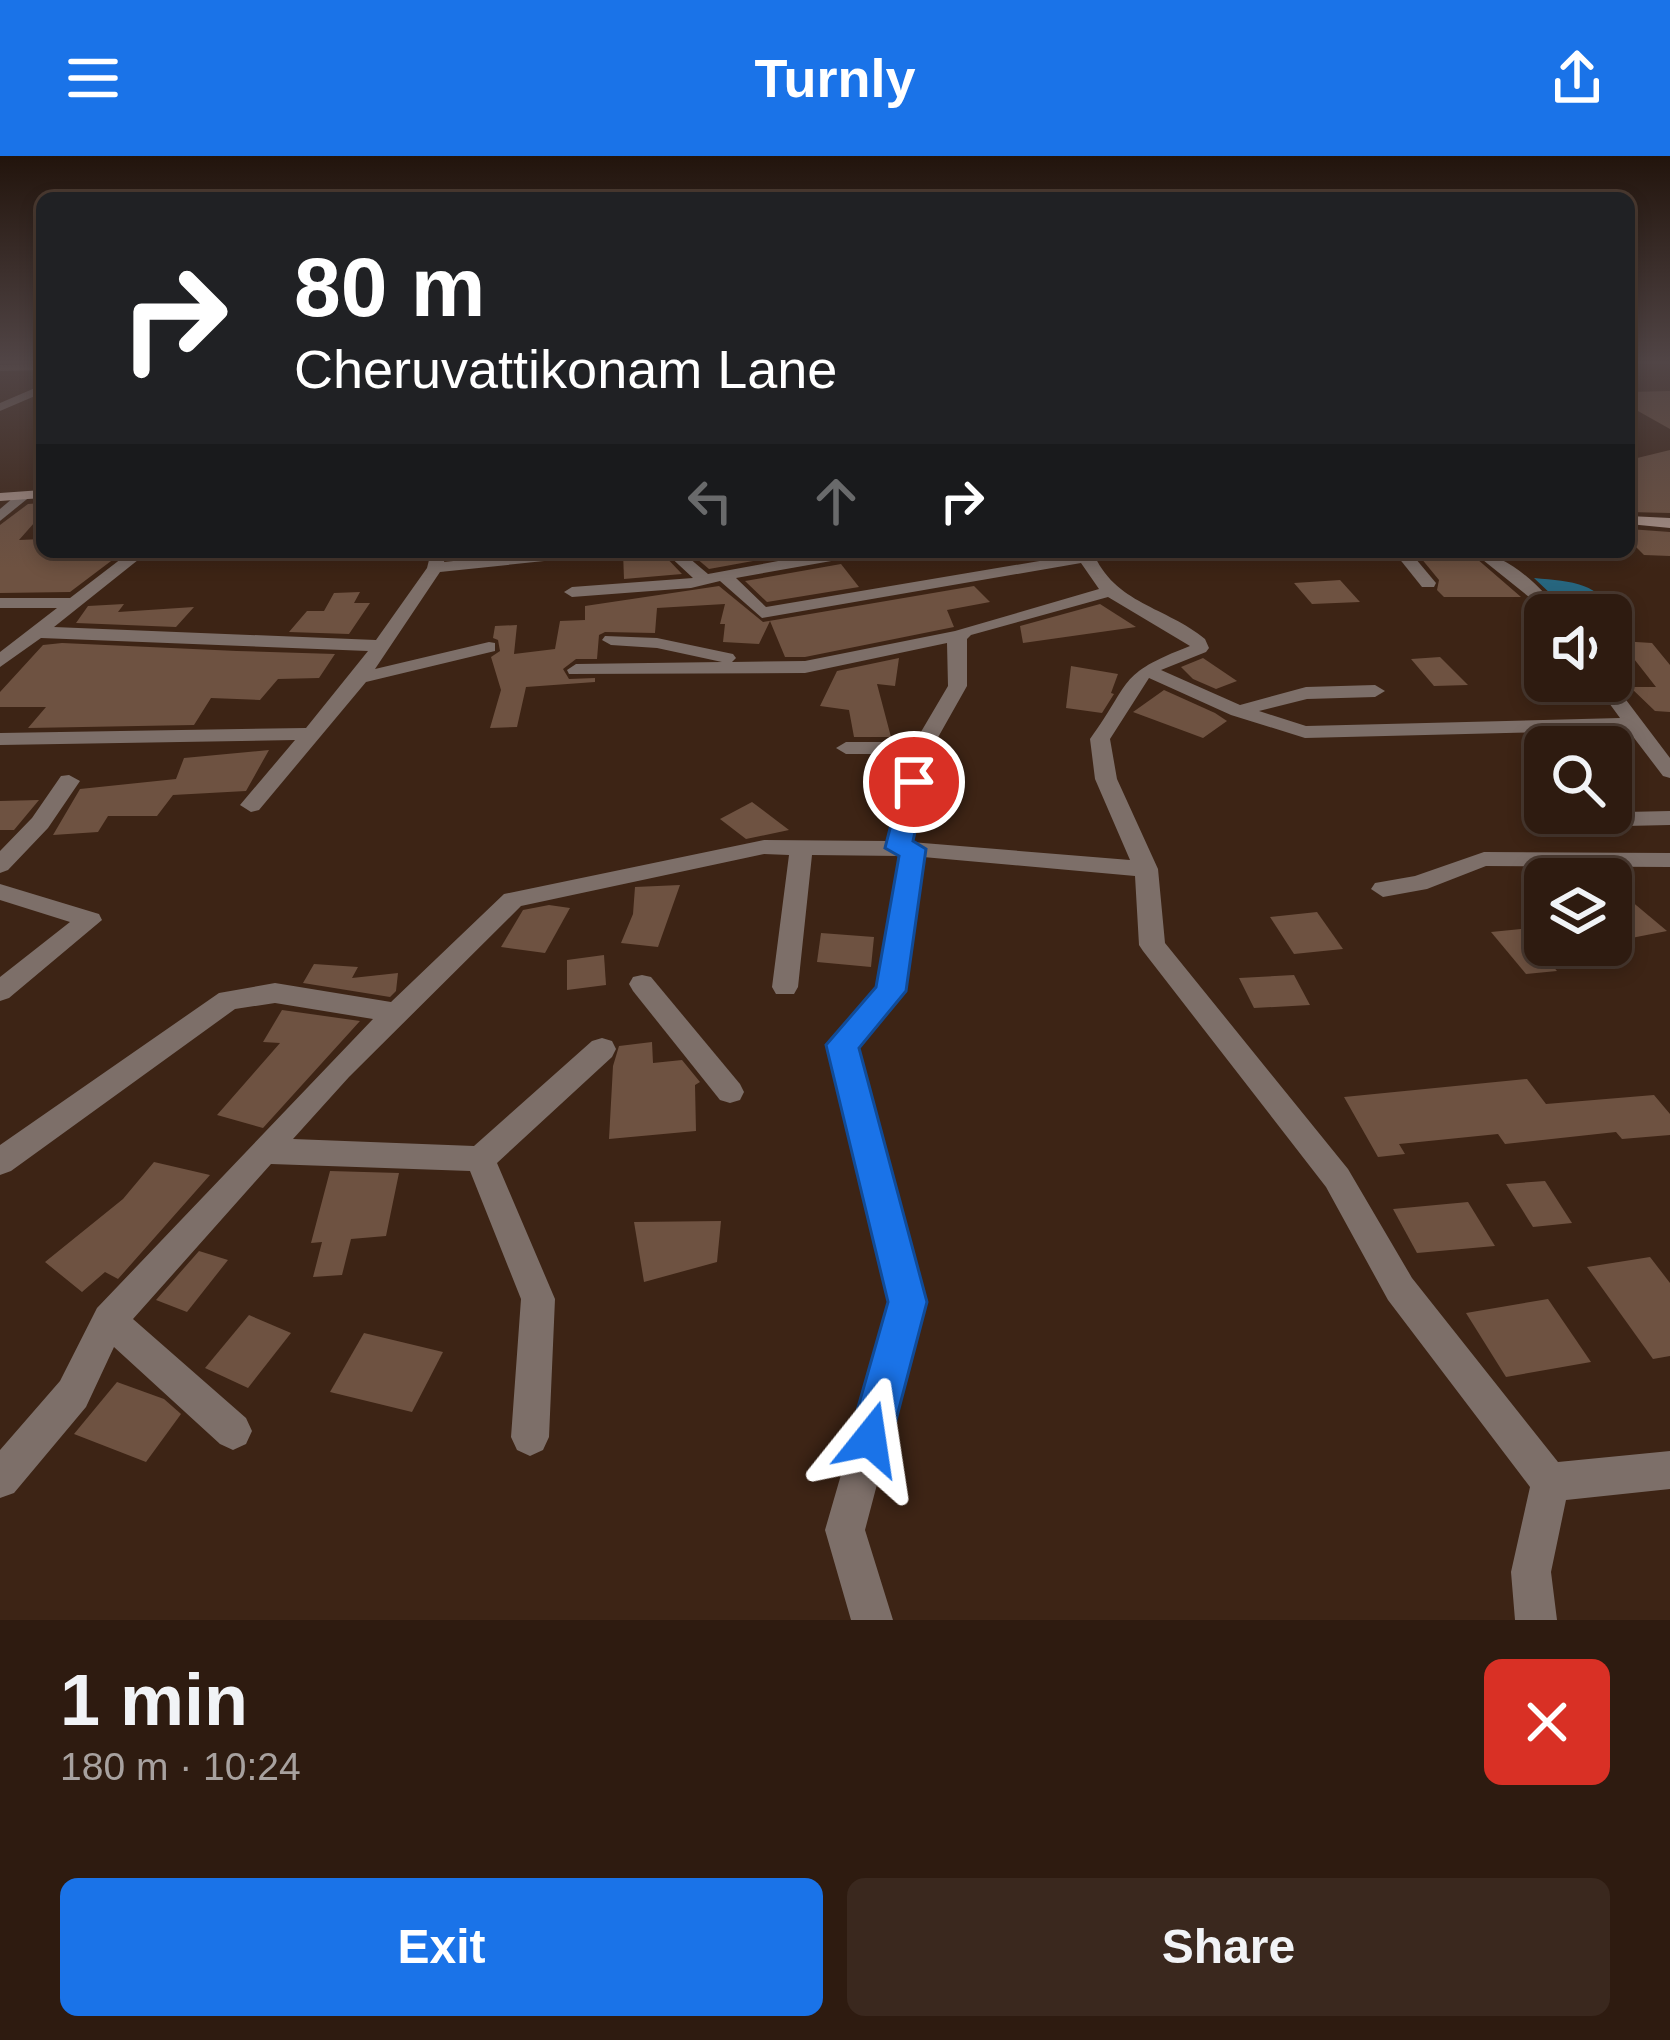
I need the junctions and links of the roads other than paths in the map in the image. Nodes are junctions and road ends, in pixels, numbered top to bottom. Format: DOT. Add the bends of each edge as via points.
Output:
graph roads {
  1 [pos="33,495"];
  2 [pos="0,497"];
  3 [pos="0,517"];
  4 [pos="1635,520"];
  5 [pos="1670,523"];
  6 [pos="132,558"];
  7 [pos="476,558"];
  8 [pos="680,558"];
  9 [pos="835,558"];
  10 [pos="1063,558"];
  11 [pos="1087,558"];
  12 [pos="1407,558"];
  13 [pos="1489,558"];
  14 [pos="437,560"];
  15 [pos="724,575"];
  16 [pos="705,580"];
  17 [pos="1428,583"];
  18 [pos="1110,591"];
  19 [pos="572,592"];
  20 [pos="1536,594"];
  21 [pos="0,603"];
  22 [pos="72,604"];
  23 [pos="34,632"];
  24 [pos="960,635"];
  25 [pos="611,640"];
  26 [pos="378,646"];
  27 [pos="489,647"];
  28 [pos="0,661"];
  29 [pos="771,667"];
  30 [pos="576,670"];
  31 [pos="1148,671"];
  32 [pos="359,678"];
  33 [pos="1375,691"];
  34 [pos="1618,702"];
  35 [pos="1238,710"];
  36 [pos="1634,724"];
  37 [pos="310,734"];
  38 [pos="0,740"];
  39 [pos="846,748"];
  40 [pos="922,748"];
  41 [pos="1670,772"];
  42 [pos="69,781"];
  43 [pos="251,805"];
  44 [pos="1670,818"];
  45 [pos="1632,819"];
  46 [pos="801,847"];
  47 [pos="906,849"];
  48 [pos="1670,860"];
  49 [pos="0,865"];
  50 [pos="1146,869"];
  51 [pos="1383,889"];
  52 [pos="0,892"];
  53 [pos="642,984"];
  54 [pos="785,987"];
  55 [pos="0,991"];
  56 [pos="396,1013"];
  57 [pos="602,1049"];
  58 [pos="730,1092"];
  59 [pos="264,1151"];
  60 [pos="480,1159"];
  61 [pos="0,1162"];
  62 [pos="109,1320"];
  63 [pos="233,1431"];
  64 [pos="530,1437"];
  65 [pos="1670,1470"];
  66 [pos="0,1479"];
  67 [pos="1550,1482"];
  68 [pos="872,1620"];
  69 [pos="1535,1620"];
  1 -- 2 [label="main road"];
  1 -- 3 [label="street"];
  4 -- 5 [label="main road"];
  6 -- 22 [label="street"];
  7 -- 14 [label="street"];
  8 -- 16 [label="street"];
  9 -- 15 [label="street"];
  10 -- 15 [label="street" via="875,584 762,613"];
  11 -- 18 [label="street"];
  12 -- 17 [label="street"];
  13 -- 20 [label="street"];
  14 -- 26 [label="street"];
  15 -- 16 [label="street"];
  16 -- 19 [label="street"];
  18 -- 24 [label="street"];
  18 -- 31 [label="street" via="1196,639 1200,648"];
  21 -- 22 [label="street"];
  22 -- 23 [label="street"];
  23 -- 26 [label="street"];
  23 -- 28 [label="street"];
  24 -- 29 [label="street"];
  24 -- 40 [label="street" via="956,691"];
  25 -- 29 [label="street"];
  26 -- 32 [label="street"];
  27 -- 32 [label="street"];
  29 -- 30 [label="street"];
  31 -- 35 [label="street"];
  31 -- 50 [label="street" via="1100,739 1106,779"];
  32 -- 37 [label="street"];
  33 -- 35 [label="street" via="1306,693"];
  34 -- 36 [label="street"];
  35 -- 36 [label="street" via="1326,734"];
  36 -- 41 [label="street"];
  37 -- 38 [label="street"];
  37 -- 43 [label="street"];
  39 -- 40 [label="street"];
  40 -- 47 [label="street"];
  42 -- 49 [label="street"];
  44 -- 45 [label="street"];
  46 -- 47 [label="street"];
  46 -- 54 [label="street"];
  46 -- 56 [label="street" via="764,847 513,900"];
  47 -- 50 [label="street"];
  47 -- 68 [label="street" via="891,991 842,1045 908,1302 845,1530"];
  48 -- 51 [label="street" via="1484,859"];
  50 -- 67 [label="street" via="1152,945 1337,1178 1400,1289"];
  52 -- 55 [label="street" via="89,920"];
  53 -- 58 [label="street"];
  56 -- 59 [label="street"];
  56 -- 61 [label="street" via="274,993 228,1000"];
  57 -- 60 [label="street"];
  59 -- 60 [label="street"];
  59 -- 62 [label="street"];
  60 -- 64 [label="street" via="538,1299"];
  62 -- 63 [label="street"];
  62 -- 66 [label="street" via="73,1394"];
  65 -- 67 [label="street"];
  67 -- 69 [label="street" via="1531,1572"];
}
